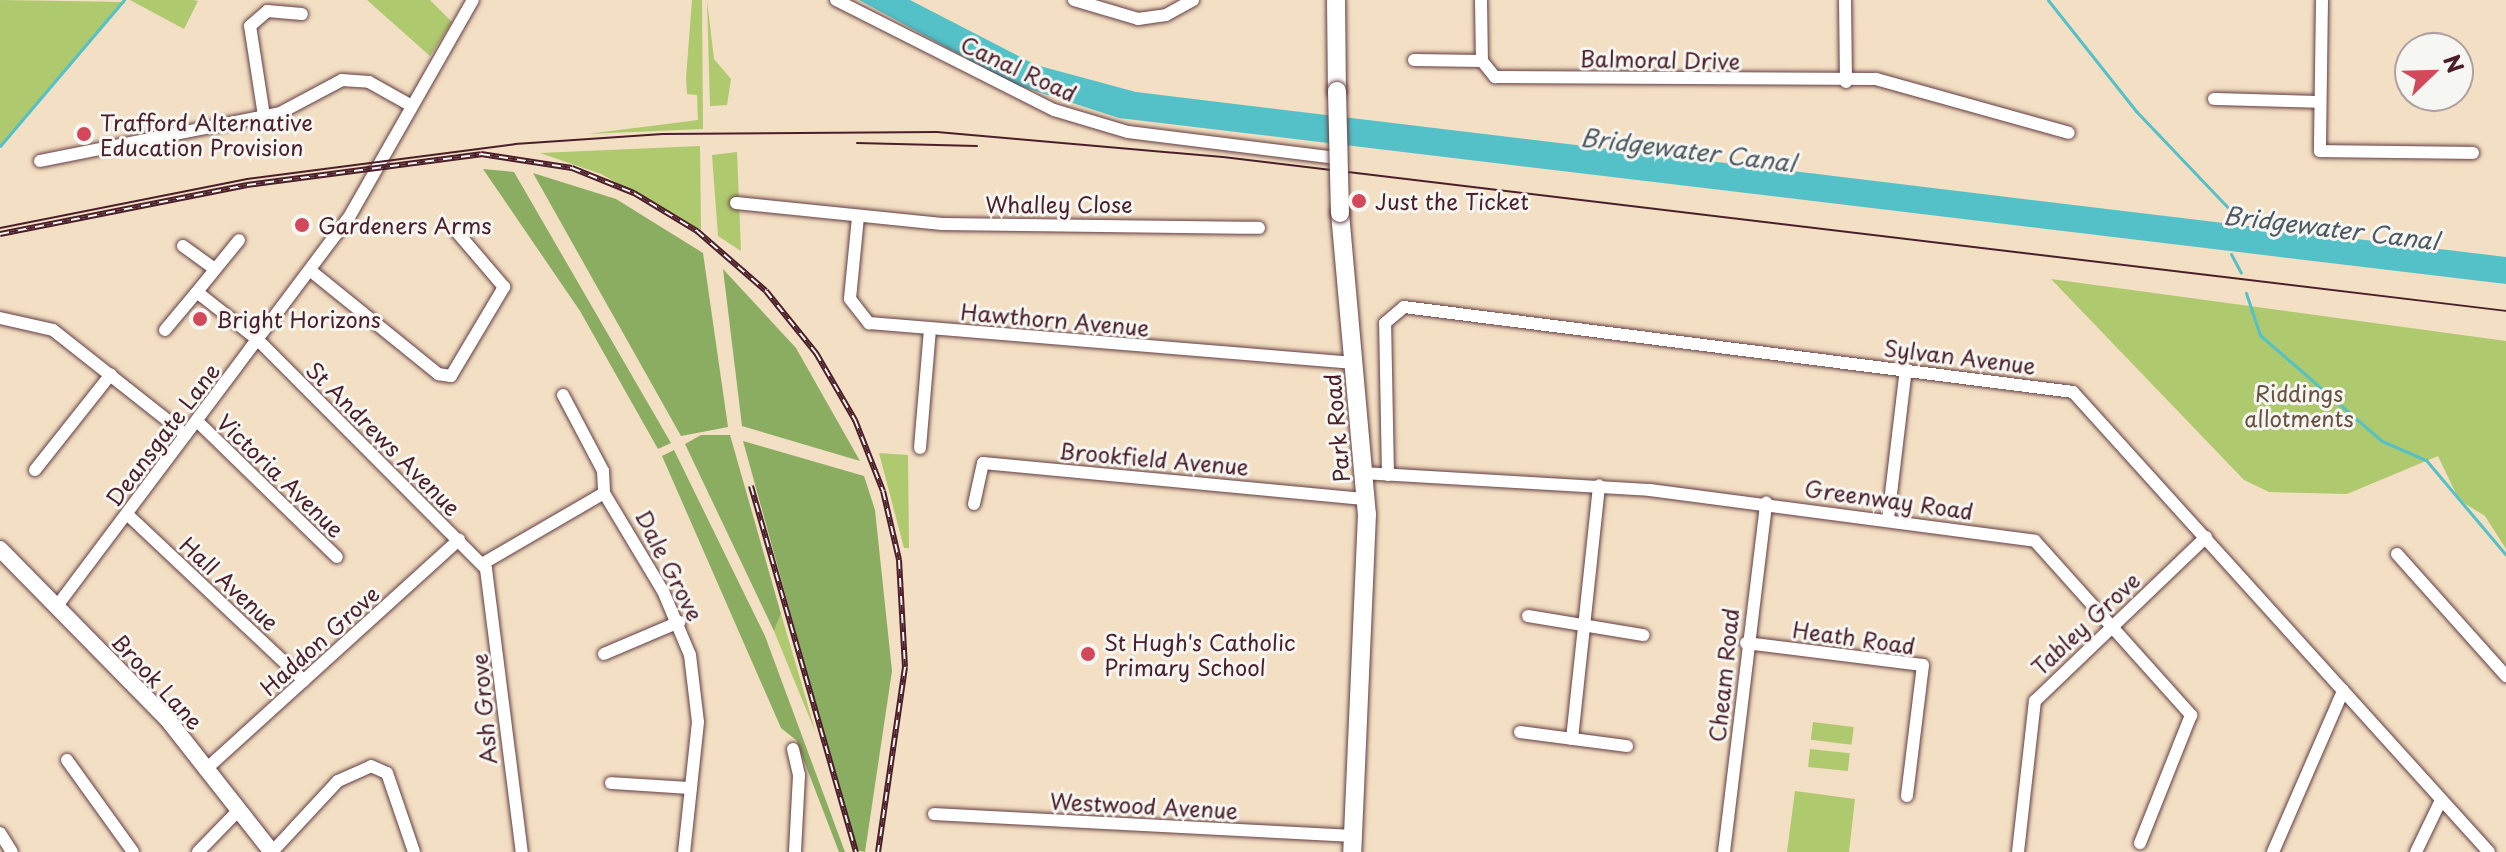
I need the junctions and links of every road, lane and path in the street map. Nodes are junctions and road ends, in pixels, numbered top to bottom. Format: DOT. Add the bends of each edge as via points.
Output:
graph roads {
  1 [pos="473,0"];
  2 [pos="836,0"];
  3 [pos="1074,0"];
  4 [pos="1193,0"];
  5 [pos="1336,0"];
  6 [pos="1481,0"];
  7 [pos="1845,0"];
  8 [pos="2322,0"];
  9 [pos="302,14"];
  10 [pos="1414,60"];
  11 [pos="1482,61"];
  12 [pos="1846,82"];
  13 [pos="2214,99"];
  14 [pos="2320,102"];
  15 [pos="410,105"];
  16 [pos="264,116"];
  17 [pos="2069,133"];
  18 [pos="49,145"];
  19 [pos="2473,153"];
  20 [pos="1338,158"];
  21 [pos="736,203"];
  22 [pos="858,217"];
  23 [pos="1259,228"];
  24 [pos="457,232"];
  25 [pos="239,240"];
  26 [pos="183,246"];
  27 [pos="215,269"];
  28 [pos="311,271"];
  29 [pos="196,293"];
  30 [pos="0,318"];
  31 [pos="930,329"];
  32 [pos="165,330"];
  33 [pos="258,340"];
  34 [pos="1354,363"];
  35 [pos="1906,369"];
  36 [pos="111,374"];
  37 [pos="563,395"];
  38 [pos="197,421"];
  39 [pos="186,435"];
  40 [pos="920,448"];
  41 [pos="35,470"];
  42 [pos="1364,473"];
  43 [pos="1388,475"];
  44 [pos="1599,485"];
  45 [pos="604,493"];
  46 [pos="1366,499"];
  47 [pos="1766,503"];
  48 [pos="974,504"];
  49 [pos="127,514"];
  50 [pos="1888,519"];
  51 [pos="2206,537"];
  52 [pos="459,540"];
  53 [pos="0,549"];
  54 [pos="2397,554"];
  55 [pos="337,557"];
  56 [pos="482,564"];
  57 [pos="57,606"];
  58 [pos="1528,616"];
  59 [pos="679,622"];
  60 [pos="2113,624"];
  61 [pos="1585,626"];
  62 [pos="1642,637"];
  63 [pos="1746,643"];
  64 [pos="604,654"];
  65 [pos="2506,676"];
  66 [pos="304,681"];
  67 [pos="2343,691"];
  68 [pos="1520,732"];
  69 [pos="1572,739"];
  70 [pos="1627,748"];
  71 [pos="793,749"];
  72 [pos="67,760"];
  73 [pos="205,770"];
  74 [pos="611,783"];
  75 [pos="691,788"];
  76 [pos="1907,796"];
  77 [pos="2441,800"];
  78 [pos="235,814"];
  79 [pos="934,814"];
  80 [pos="0,833"];
  81 [pos="2140,843"];
  82 [pos="1352,844"];
  83 [pos="12,852"];
  84 [pos="133,852"];
  85 [pos="198,852"];
  86 [pos="272,852"];
  87 [pos="414,852"];
  88 [pos="522,852"];
  89 [pos="684,852"];
  90 [pos="795,852"];
  91 [pos="1724,852"];
  92 [pos="2018,852"];
  93 [pos="2273,852"];
  94 [pos="2416,852"];
  95 [pos="2489,852"];
  1 -- 15 [label="street, Deansgate Lane"];
  2 -- 20 [label="street, Canal Road" via="1054,110 1128,132"];
  3 -- 4 [label="street" via="1138,19 1166,15"];
  5 -- 20 [label="main road, Park Road, bridge"];
  6 -- 11 [label="street"];
  7 -- 12 [label="street"];
  8 -- 14 [label="street"];
  9 -- 16 [label="street" via="267,11 250,26"];
  10 -- 11 [label="street"];
  11 -- 12 [label="street, Balmoral Drive" via="1495,77"];
  12 -- 17 [label="street" via="1896,83"];
  13 -- 14 [label="street"];
  14 -- 19 [label="street" via="2320,151"];
  15 -- 16 [label="street" via="348,79"];
  15 -- 28 [label="street, Deansgate Lane" via="358,203"];
  16 -- 18 [label="street" via="46,160"];
  20 -- 34 [label="main road, Park Road, bridge"];
  21 -- 22 [label="street, Whalley Close"];
  22 -- 23 [label="street, Whalley Close"];
  22 -- 31 [label="street, Hawthorn Avenue" via="850,299 856,313 873,324"];
  24 -- 28 [label="street" via="504,287 451,376 438,374"];
  25 -- 27 [label="street"];
  26 -- 27 [label="street"];
  27 -- 29 [label="street"];
  28 -- 33 [label="street, Deansgate Lane"];
  29 -- 32 [label="street"];
  29 -- 33 [label="street, St Andrews Avenue"];
  30 -- 36 [label="street" via="53,330"];
  31 -- 34 [label="street, Hawthorn Avenue"];
  31 -- 40 [label="street"];
  33 -- 38 [label="street, Deansgate Lane"];
  33 -- 52 [label="street, St Andrews Avenue"];
  34 -- 42 [label="main road, Park Road"];
  35 -- 43 [label="street, Sylvan Avenue" via="1401,307 1385,323"];
  35 -- 50 [label="street"];
  35 -- 51 [label="street, Sylvan Avenue" via="2080,396"];
  36 -- 39 [label="street"];
  36 -- 41 [label="street"];
  37 -- 45 [label="street, Dale Grove" via="603,471"];
  38 -- 39 [label="street, Deansgate Lane"];
  38 -- 55 [label="street, Victoria Avenue"];
  39 -- 49 [label="street, Deansgate Lane"];
  42 -- 43 [label="street, Greenway Road"];
  42 -- 46 [label="main road, Park Road"];
  43 -- 44 [label="street, Greenway Road"];
  44 -- 47 [label="street, Greenway Road"];
  44 -- 61 [label="street"];
  45 -- 56 [label="street"];
  45 -- 59 [label="street, Dale Grove"];
  46 -- 48 [label="street, Brookfield Avenue" via="983,463"];
  46 -- 82 [label="main road, Park Road"];
  47 -- 50 [label="street, Greenway Road"];
  47 -- 63 [label="street, Cheam Road"];
  49 -- 57 [label="street, Deansgate Lane"];
  49 -- 66 [label="street, Hall Avenue"];
  50 -- 60 [label="street, Greenway Road" via="2035,541"];
  51 -- 60 [label="street, Tabley Grove"];
  51 -- 67 [label="street, Sylvan Avenue"];
  52 -- 56 [label="street, St Andrews Avenue"];
  52 -- 66 [label="street, Haddon Grove"];
  53 -- 57 [label="street, Brook Lane"];
  54 -- 65 [label="street"];
  56 -- 88 [label="street, Ash Grove" via="491,582"];
  57 -- 73 [label="street, Brook Lane" via="168,720"];
  58 -- 61 [label="street"];
  59 -- 64 [label="street"];
  59 -- 75 [label="street, Dale Grove" via="696,695"];
  60 -- 81 [label="street, Greenway Road" via="2182,700 2192,722"];
  60 -- 92 [label="street, Tabley Grove" via="2033,705"];
  61 -- 62 [label="street"];
  61 -- 69 [label="street"];
  63 -- 76 [label="street, Heath Road" via="1923,665"];
  63 -- 91 [label="street, Cheam Road"];
  66 -- 73 [label="street, Haddon Grove"];
  67 -- 77 [label="street, Sylvan Avenue"];
  67 -- 93 [label="street"];
  68 -- 69 [label="street"];
  69 -- 70 [label="street"];
  71 -- 90 [label="street"];
  72 -- 84 [label="street"];
  73 -- 78 [label="street, Brook Lane"];
  74 -- 75 [label="street"];
  75 -- 89 [label="street, Dale Grove"];
  77 -- 94 [label="street"];
  77 -- 95 [label="street, Sylvan Avenue"];
  78 -- 85 [label="street"];
  78 -- 86 [label="street, Brook Lane"];
  79 -- 82 [label="street, Westwood Avenue"];
  80 -- 83 [label="street"];
  86 -- 87 [label="street" via="338,781 371,766 387,773"];
}
